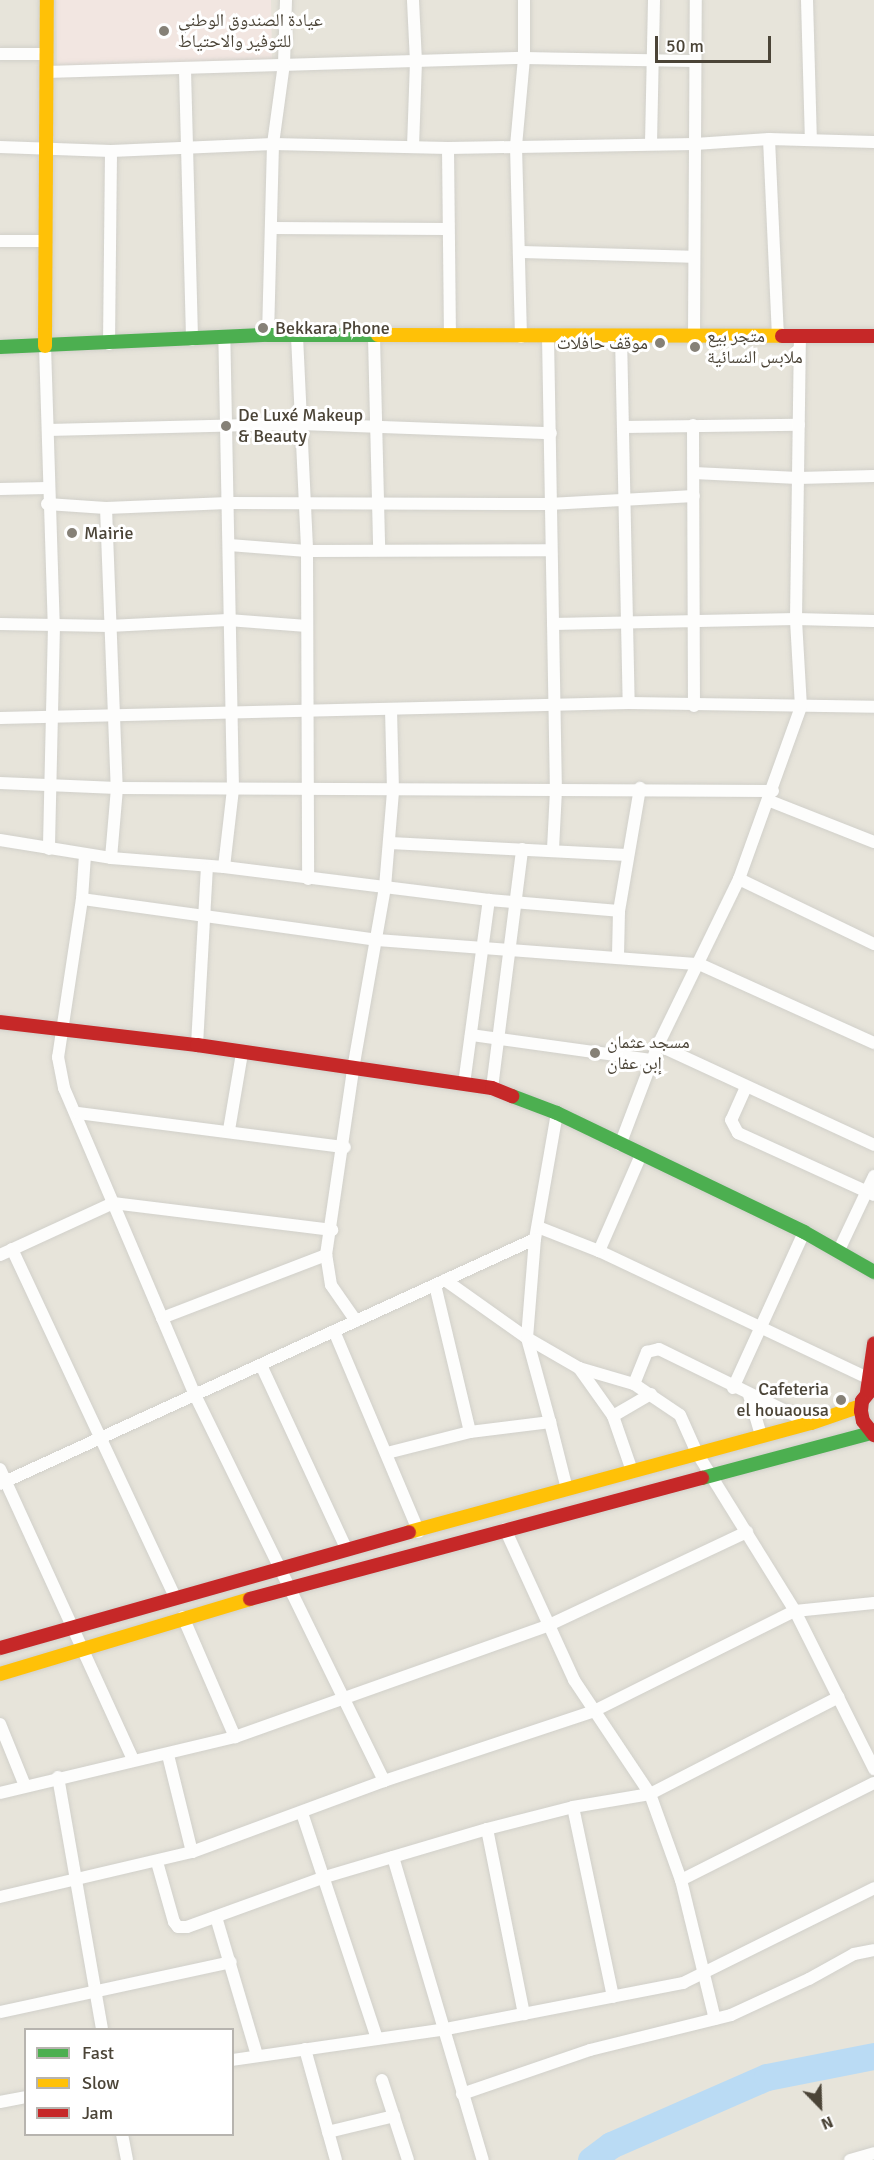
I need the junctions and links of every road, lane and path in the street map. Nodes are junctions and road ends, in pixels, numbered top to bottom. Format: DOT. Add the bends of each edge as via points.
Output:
graph roads {
  1 [pos="47,0"];
  2 [pos="286,0"];
  3 [pos="413,0"];
  4 [pos="524,0"];
  5 [pos="654,0"];
  6 [pos="696,0"];
  7 [pos="807,0"];
  8 [pos="0,54"];
  9 [pos="46,54"];
  10 [pos="524,58"];
  11 [pos="416,62"];
  12 [pos="694,62"];
  13 [pos="651,63"];
  14 [pos="284,64"];
  15 [pos="185,70"];
  16 [pos="46,72"];
  17 [pos="769,139"];
  18 [pos="811,139"];
  19 [pos="874,142"];
  20 [pos="651,143"];
  21 [pos="273,144"];
  22 [pos="695,144"];
  23 [pos="516,146"];
  24 [pos="0,147"];
  25 [pos="46,147"];
  26 [pos="413,147"];
  27 [pos="448,148"];
  28 [pos="187,149"];
  29 [pos="111,152"];
  30 [pos="272,228"];
  31 [pos="447,229"];
  32 [pos="0,241"];
  33 [pos="45,241"];
  34 [pos="519,252"];
  35 [pos="694,257"];
  36 [pos="268,335"];
  37 [pos="297,336"];
  38 [pos="450,336"];
  39 [pos="548,336"];
  40 [pos="621,336"];
  41 [pos="778,336"];
  42 [pos="800,336"];
  43 [pos="874,336"];
  44 [pos="374,337"];
  45 [pos="521,337"];
  46 [pos="224,338"];
  47 [pos="694,338"];
  48 [pos="192,340"];
  49 [pos="109,344"];
  50 [pos="45,346"];
  51 [pos="0,347"];
  52 [pos="301,423"];
  53 [pos="223,424"];
  54 [pos="693,425"];
  55 [pos="799,425"];
  56 [pos="376,426"];
  57 [pos="624,427"];
  58 [pos="48,430"];
  59 [pos="551,433"];
  60 [pos="694,473"];
  61 [pos="874,476"];
  62 [pos="798,478"];
  63 [pos="46,488"];
  64 [pos="0,489"];
  65 [pos="694,496"];
  66 [pos="625,500"];
  67 [pos="228,503"];
  68 [pos="304,503"];
  69 [pos="376,503"];
  70 [pos="47,504"];
  71 [pos="549,504"];
  72 [pos="106,508"];
  73 [pos="229,545"];
  74 [pos="379,549"];
  75 [pos="550,550"];
  76 [pos="307,551"];
  77 [pos="796,619"];
  78 [pos="228,620"];
  79 [pos="696,621"];
  80 [pos="874,621"];
  81 [pos="0,624"];
  82 [pos="553,624"];
  83 [pos="627,624"];
  84 [pos="54,626"];
  85 [pos="110,626"];
  86 [pos="307,626"];
  87 [pos="629,703"];
  88 [pos="694,706"];
  89 [pos="554,707"];
  90 [pos="801,707"];
  91 [pos="874,708"];
  92 [pos="310,709"];
  93 [pos="392,711"];
  94 [pos="232,713"];
  95 [pos="53,717"];
  96 [pos="114,717"];
  97 [pos="0,718"];
  98 [pos="0,783"];
  99 [pos="53,785"];
  100 [pos="117,788"];
  101 [pos="640,788"];
  102 [pos="232,789"];
  103 [pos="309,789"];
  104 [pos="393,790"];
  105 [pos="556,790"];
  106 [pos="772,796"];
  107 [pos="0,840"];
  108 [pos="874,842"];
  109 [pos="390,843"];
  110 [pos="49,849"];
  111 [pos="522,849"];
  112 [pos="553,850"];
  113 [pos="85,855"];
  114 [pos="627,855"];
  115 [pos="111,858"];
  116 [pos="224,867"];
  117 [pos="207,868"];
  118 [pos="308,879"];
  119 [pos="739,879"];
  120 [pos="386,888"];
  121 [pos="82,899"];
  122 [pos="489,900"];
  123 [pos="518,901"];
  124 [pos="619,910"];
  125 [pos="202,917"];
  126 [pos="377,940"];
  127 [pos="874,944"];
  128 [pos="482,947"];
  129 [pos="512,947"];
  130 [pos="618,956"];
  131 [pos="699,964"];
  132 [pos="0,1022"];
  133 [pos="63,1029"];
  134 [pos="471,1035"];
  135 [pos="499,1040"];
  136 [pos="874,1043"];
  137 [pos="197,1045"];
  138 [pos="658,1045"];
  139 [pos="242,1053"];
  140 [pos="652,1060"];
  141 [pos="353,1069"];
  142 [pos="464,1084"];
  143 [pos="746,1086"];
  144 [pos="492,1088"];
  145 [pos="78,1113"];
  146 [pos="556,1113"];
  147 [pos="229,1130"];
  148 [pos="620,1145"];
  149 [pos="874,1145"];
  150 [pos="345,1146"];
  151 [pos="641,1155"];
  152 [pos="874,1176"];
  153 [pos="870,1193"];
  154 [pos="114,1203"];
  155 [pos="538,1227"];
  156 [pos="332,1230"];
  157 [pos="804,1232"];
  158 [pos="535,1239"];
  159 [pos="12,1249"];
  160 [pos="839,1250"];
  161 [pos="599,1251"];
  162 [pos="0,1255"];
  163 [pos="326,1255"];
  164 [pos="874,1272"];
  165 [pos="440,1283"];
  166 [pos="162,1318"];
  167 [pos="356,1321"];
  168 [pos="762,1329"];
  169 [pos="334,1331"];
  170 [pos="527,1338"];
  171 [pos="874,1344"];
  172 [pos="261,1365"];
  173 [pos="579,1368"];
  174 [pos="634,1384"];
  175 [pos="869,1385"];
  176 [pos="733,1388"];
  177 [pos="651,1394"];
  178 [pos="195,1395"];
  179 [pos="749,1395"];
  180 [pos="861,1406"];
  181 [pos="613,1416"];
  182 [pos="550,1422"];
  183 [pos="811,1423"];
  184 [pos="470,1432"];
  185 [pos="873,1434"];
  186 [pos="761,1435"];
  187 [pos="100,1438"];
  188 [pos="387,1453"];
  189 [pos="697,1454"];
  190 [pos="0,1469"];
  191 [pos="632,1471"];
  192 [pos="711,1474"];
  193 [pos="3,1483"];
  194 [pos="567,1490"];
  195 [pos="505,1529"];
  196 [pos="419,1532"];
  197 [pos="747,1532"];
  198 [pos="346,1550"];
  199 [pos="277,1567"];
  200 [pos="291,1588"];
  201 [pos="175,1597"];
  202 [pos="874,1603"];
  203 [pos="795,1611"];
  204 [pos="183,1617"];
  205 [pos="68,1625"];
  206 [pos="549,1625"];
  207 [pos="0,1648"];
  208 [pos="82,1648"];
  209 [pos="0,1674"];
  210 [pos="344,1695"];
  211 [pos="839,1697"];
  212 [pos="592,1712"];
  213 [pos="0,1724"];
  214 [pos="235,1737"];
  215 [pos="168,1755"];
  216 [pos="133,1760"];
  217 [pos="874,1770"];
  218 [pos="58,1777"];
  219 [pos="384,1781"];
  220 [pos="874,1783"];
  221 [pos="25,1786"];
  222 [pos="0,1793"];
  223 [pos="650,1794"];
  224 [pos="573,1807"];
  225 [pos="302,1813"];
  226 [pos="487,1828"];
  227 [pos="192,1852"];
  228 [pos="393,1857"];
  229 [pos="157,1862"];
  230 [pos="325,1877"];
  231 [pos="74,1879"];
  232 [pos="681,1880"];
  233 [pos="874,1888"];
  234 [pos="0,1897"];
  235 [pos="216,1917"];
  236 [pos="874,1950"];
  237 [pos="231,1962"];
  238 [pos="704,1974"];
  239 [pos="94,1991"];
  240 [pos="613,1997"];
  241 [pos="0,2012"];
  242 [pos="525,2014"];
  243 [pos="715,2019"];
  244 [pos="102,2028"];
  245 [pos="441,2030"];
  246 [pos="377,2039"];
  247 [pos="305,2049"];
  248 [pos="257,2055"];
  249 [pos="234,2060"];
  250 [pos="382,2080"];
  251 [pos="462,2094"];
  252 [pos="24,2097"];
  253 [pos="0,2102"];
  254 [pos="394,2116"];
  255 [pos="328,2132"];
  256 [pos="122,2136"];
  257 [pos="874,2153"];
  258 [pos="128,2160"];
  259 [pos="336,2160"];
  260 [pos="408,2160"];
  261 [pos="483,2160"];
  262 [pos="850,2160"];
  1 -- 9 [label="main road"];
  2 -- 14 [label="street"];
  3 -- 11 [label="street"];
  4 -- 10 [label="street"];
  5 -- 13 [label="street"];
  6 -- 12 [label="street"];
  7 -- 18 [label="street"];
  8 -- 9 [label="street"];
  9 -- 16 [label="main road"];
  10 -- 11 [label="street"];
  10 -- 13 [label="street"];
  10 -- 23 [label="street"];
  11 -- 14 [label="street"];
  11 -- 26 [label="street"];
  12 -- 13 [label="street"];
  12 -- 22 [label="street"];
  13 -- 20 [label="street"];
  14 -- 15 [label="street"];
  14 -- 21 [label="street"];
  15 -- 16 [label="street"];
  15 -- 28 [label="street"];
  16 -- 25 [label="main road"];
  17 -- 18 [label="street"];
  17 -- 22 [label="street"];
  17 -- 41 [label="street"];
  18 -- 19 [label="street"];
  20 -- 22 [label="street"];
  20 -- 23 [label="street"];
  21 -- 26 [label="street"];
  21 -- 28 [label="street"];
  21 -- 30 [label="street"];
  22 -- 35 [label="street"];
  23 -- 27 [label="street"];
  23 -- 34 [label="street"];
  24 -- 25 [label="street"];
  25 -- 29 [label="street"];
  25 -- 33 [label="main road"];
  26 -- 27 [label="street"];
  27 -- 31 [label="street"];
  28 -- 29 [label="street"];
  28 -- 48 [label="street"];
  29 -- 49 [label="street"];
  30 -- 31 [label="street"];
  30 -- 36 [label="street"];
  31 -- 38 [label="street"];
  32 -- 33 [label="street"];
  33 -- 50 [label="main road"];
  34 -- 35 [label="street"];
  34 -- 45 [label="street"];
  35 -- 47 [label="street"];
  36 -- 37 [label="main road"];
  36 -- 46 [label="main road"];
  37 -- 44 [label="main road"];
  37 -- 52 [label="street"];
  38 -- 44 [label="main road"];
  38 -- 45 [label="main road"];
  39 -- 40 [label="main road"];
  39 -- 45 [label="main road"];
  39 -- 59 [label="street"];
  40 -- 47 [label="main road"];
  40 -- 57 [label="street"];
  41 -- 42 [label="main road"];
  41 -- 47 [label="main road"];
  42 -- 43 [label="main road"];
  42 -- 55 [label="street"];
  44 -- 56 [label="street"];
  46 -- 48 [label="main road"];
  46 -- 53 [label="street"];
  48 -- 49 [label="main road"];
  49 -- 50 [label="main road"];
  50 -- 51 [label="main road"];
  50 -- 58 [label="street"];
  52 -- 53 [label="street"];
  52 -- 56 [label="street"];
  52 -- 68 [label="street"];
  53 -- 58 [label="street"];
  53 -- 67 [label="street"];
  54 -- 55 [label="street"];
  54 -- 57 [label="street"];
  54 -- 60 [label="street"];
  55 -- 62 [label="street"];
  56 -- 59 [label="street"];
  56 -- 69 [label="street"];
  57 -- 66 [label="street"];
  58 -- 63 [label="street"];
  59 -- 71 [label="street"];
  60 -- 62 [label="street"];
  60 -- 65 [label="street"];
  61 -- 62 [label="street"];
  62 -- 77 [label="street"];
  63 -- 64 [label="street"];
  63 -- 70 [label="street"];
  65 -- 66 [label="street"];
  65 -- 79 [label="street"];
  66 -- 71 [label="street"];
  66 -- 83 [label="street"];
  67 -- 68 [label="street"];
  67 -- 72 [label="street"];
  67 -- 73 [label="street"];
  68 -- 69 [label="street"];
  68 -- 76 [label="street"];
  69 -- 71 [label="street"];
  69 -- 74 [label="street"];
  70 -- 72 [label="street"];
  70 -- 84 [label="street"];
  71 -- 75 [label="street"];
  72 -- 85 [label="street"];
  73 -- 76 [label="street"];
  73 -- 78 [label="street"];
  74 -- 75 [label="street"];
  74 -- 76 [label="street"];
  75 -- 82 [label="street"];
  76 -- 86 [label="street"];
  77 -- 79 [label="street"];
  77 -- 80 [label="street"];
  77 -- 90 [label="street"];
  78 -- 85 [label="street"];
  78 -- 86 [label="street"];
  78 -- 94 [label="street"];
  79 -- 83 [label="street"];
  79 -- 88 [label="street"];
  81 -- 84 [label="street"];
  82 -- 83 [label="street"];
  82 -- 89 [label="street"];
  83 -- 87 [label="street"];
  84 -- 85 [label="street"];
  84 -- 95 [label="street"];
  85 -- 96 [label="street"];
  86 -- 92 [label="street"];
  87 -- 88 [label="street"];
  87 -- 89 [label="street"];
  88 -- 90 [label="street"];
  89 -- 93 [label="street"];
  89 -- 105 [label="street"];
  90 -- 91 [label="street"];
  90 -- 106 [label="street"];
  92 -- 93 [label="street"];
  92 -- 94 [label="street"];
  92 -- 103 [label="street"];
  93 -- 104 [label="street"];
  94 -- 96 [label="street"];
  94 -- 102 [label="street"];
  95 -- 96 [label="street"];
  95 -- 97 [label="street"];
  95 -- 99 [label="street"];
  96 -- 100 [label="street"];
  98 -- 99 [label="street"];
  99 -- 100 [label="street"];
  99 -- 110 [label="street"];
  100 -- 102 [label="street"];
  100 -- 115 [label="street"];
  101 -- 105 [label="street"];
  101 -- 106 [label="street"];
  101 -- 114 [label="street"];
  102 -- 103 [label="street"];
  102 -- 116 [label="street"];
  103 -- 104 [label="street"];
  103 -- 118 [label="street"];
  104 -- 105 [label="street"];
  104 -- 109 [label="street"];
  105 -- 112 [label="street"];
  106 -- 108 [label="street"];
  106 -- 119 [label="street"];
  107 -- 110 [label="street"];
  109 -- 111 [label="street"];
  109 -- 120 [label="street"];
  110 -- 113 [label="street"];
  111 -- 112 [label="street"];
  111 -- 123 [label="street"];
  112 -- 114 [label="street"];
  113 -- 115 [label="street"];
  113 -- 121 [label="street"];
  114 -- 124 [label="street"];
  115 -- 117 [label="street"];
  116 -- 117 [label="street"];
  116 -- 118 [label="street"];
  117 -- 125 [label="street"];
  118 -- 120 [label="street"];
  119 -- 127 [label="street"];
  119 -- 131 [label="street"];
  120 -- 122 [label="street"];
  120 -- 126 [label="street"];
  121 -- 125 [label="street"];
  121 -- 133 [label="street"];
  122 -- 123 [label="street"];
  122 -- 128 [label="street"];
  123 -- 124 [label="street"];
  123 -- 129 [label="street"];
  124 -- 130 [label="street"];
  125 -- 126 [label="street"];
  125 -- 137 [label="street"];
  126 -- 128 [label="street"];
  126 -- 141 [label="street"];
  128 -- 129 [label="street"];
  128 -- 134 [label="street"];
  129 -- 130 [label="street"];
  129 -- 135 [label="street"];
  130 -- 131 [label="street"];
  131 -- 136 [label="street"];
  131 -- 138 [label="street"];
  132 -- 133 [label="main road"];
  133 -- 137 [label="main road"];
  133 -- 145 [label="street" via="59,1072"];
  134 -- 135 [label="street"];
  134 -- 142 [label="street"];
  135 -- 140 [label="street"];
  135 -- 144 [label="street"];
  137 -- 139 [label="main road"];
  138 -- 140 [label="street"];
  138 -- 143 [label="street"];
  139 -- 141 [label="main road"];
  139 -- 147 [label="street"];
  140 -- 148 [label="street"];
  141 -- 142 [label="main road"];
  141 -- 150 [label="street"];
  142 -- 144 [label="main road"];
  143 -- 149 [label="street"];
  143 -- 153 [label="street" via="731,1120 738,1133"];
  144 -- 146 [label="main road"];
  145 -- 147 [label="street"];
  145 -- 154 [label="street"];
  146 -- 148 [label="main road"];
  146 -- 155 [label="street"];
  147 -- 150 [label="street"];
  148 -- 151 [label="main road"];
  150 -- 156 [label="street"];
  151 -- 157 [label="main road"];
  151 -- 161 [label="street"];
  152 -- 153 [label="street"];
  153 -- 160 [label="street"];
  154 -- 156 [label="street"];
  154 -- 159 [label="street"];
  154 -- 166 [label="street"];
  155 -- 158 [label="street"];
  155 -- 161 [label="street"];
  156 -- 163 [label="street"];
  157 -- 160 [label="main road"];
  157 -- 168 [label="street"];
  158 -- 165 [label="street"];
  158 -- 170 [label="street"];
  159 -- 162 [label="street"];
  159 -- 187 [label="street"];
  160 -- 164 [label="main road"];
  161 -- 168 [label="street"];
  163 -- 166 [label="street"];
  163 -- 167 [label="street" via="332,1285"];
  165 -- 167 [label="street"];
  165 -- 170 [label="street"];
  165 -- 184 [label="street"];
  166 -- 178 [label="street"];
  167 -- 169 [label="street"];
  168 -- 175 [label="street"];
  168 -- 176 [label="street"];
  169 -- 172 [label="street"];
  169 -- 188 [label="street"];
  170 -- 173 [label="street"];
  170 -- 182 [label="street"];
  171 -- 175 [label="main road"];
  172 -- 178 [label="street"];
  172 -- 198 [label="street"];
  173 -- 174 [label="street"];
  173 -- 181 [label="street"];
  174 -- 176 [label="street" via="644,1357 653,1348"];
  174 -- 177 [label="street"];
  175 -- 180 [label="main road"];
  176 -- 179 [label="street"];
  177 -- 181 [label="street"];
  177 -- 189 [label="street" via="680,1415"];
  178 -- 187 [label="street"];
  178 -- 199 [label="street"];
  179 -- 183 [label="street"];
  179 -- 186 [label="street"];
  180 -- 183 [label="main road"];
  180 -- 185 [label="main road" via="863,1421"];
  181 -- 191 [label="street"];
  182 -- 184 [label="street"];
  182 -- 194 [label="street"];
  183 -- 186 [label="main road"];
  184 -- 188 [label="street"];
  185 -- 192 [label="main road"];
  186 -- 189 [label="main road"];
  187 -- 193 [label="street"];
  187 -- 201 [label="street"];
  188 -- 196 [label="street"];
  189 -- 191 [label="main road"];
  189 -- 192 [label="street"];
  190 -- 193 [label="street"];
  191 -- 194 [label="main road"];
  192 -- 195 [label="main road"];
  192 -- 197 [label="street"];
  193 -- 205 [label="street"];
  194 -- 196 [label="main road"];
  195 -- 200 [label="main road"];
  195 -- 206 [label="street"];
  196 -- 198 [label="main road"];
  197 -- 203 [label="street"];
  197 -- 206 [label="street"];
  198 -- 199 [label="main road"];
  199 -- 200 [label="street"];
  199 -- 201 [label="main road"];
  200 -- 204 [label="main road"];
  200 -- 210 [label="street"];
  201 -- 205 [label="main road"];
  202 -- 203 [label="street"];
  203 -- 211 [label="street"];
  203 -- 212 [label="street"];
  204 -- 208 [label="main road"];
  204 -- 214 [label="street"];
  205 -- 207 [label="main road"];
  205 -- 208 [label="street"];
  206 -- 210 [label="street"];
  206 -- 212 [label="street"];
  208 -- 209 [label="main road"];
  208 -- 216 [label="street"];
  210 -- 214 [label="street"];
  210 -- 219 [label="street"];
  211 -- 217 [label="street"];
  211 -- 223 [label="street"];
  212 -- 219 [label="street"];
  212 -- 223 [label="street"];
  213 -- 221 [label="street"];
  214 -- 215 [label="street"];
  215 -- 216 [label="street"];
  215 -- 227 [label="street"];
  216 -- 218 [label="street"];
  218 -- 221 [label="street"];
  218 -- 231 [label="street"];
  219 -- 225 [label="street"];
  220 -- 232 [label="street"];
  221 -- 222 [label="street"];
  223 -- 224 [label="street"];
  223 -- 232 [label="street"];
  224 -- 226 [label="street"];
  224 -- 240 [label="street"];
  225 -- 227 [label="street"];
  225 -- 230 [label="street"];
  226 -- 228 [label="street"];
  226 -- 242 [label="street"];
  227 -- 229 [label="street"];
  228 -- 230 [label="street"];
  228 -- 245 [label="street"];
  229 -- 231 [label="street"];
  229 -- 235 [label="street" via="175,1925 187,1927"];
  230 -- 235 [label="street"];
  230 -- 246 [label="street"];
  231 -- 234 [label="street"];
  231 -- 239 [label="street"];
  232 -- 238 [label="street"];
  233 -- 238 [label="street"];
  235 -- 237 [label="street"];
  236 -- 243 [label="street" via="854,1954 810,1979"];
  237 -- 239 [label="street"];
  237 -- 248 [label="street"];
  238 -- 240 [label="street" via="683,1983"];
  238 -- 243 [label="street"];
  239 -- 241 [label="street"];
  239 -- 244 [label="street"];
  240 -- 242 [label="street"];
  242 -- 245 [label="street"];
  243 -- 251 [label="street" via="590,2050"];
  245 -- 246 [label="street"];
  245 -- 251 [label="street"];
  246 -- 247 [label="street"];
  247 -- 248 [label="street"];
  247 -- 255 [label="street"];
  248 -- 249 [label="street"];
  250 -- 254 [label="street"];
  251 -- 261 [label="street"];
  252 -- 253 [label="street"];
  254 -- 255 [label="street"];
  254 -- 260 [label="street"];
  255 -- 259 [label="street"];
  256 -- 258 [label="street"];
  257 -- 262 [label="street"];
}
